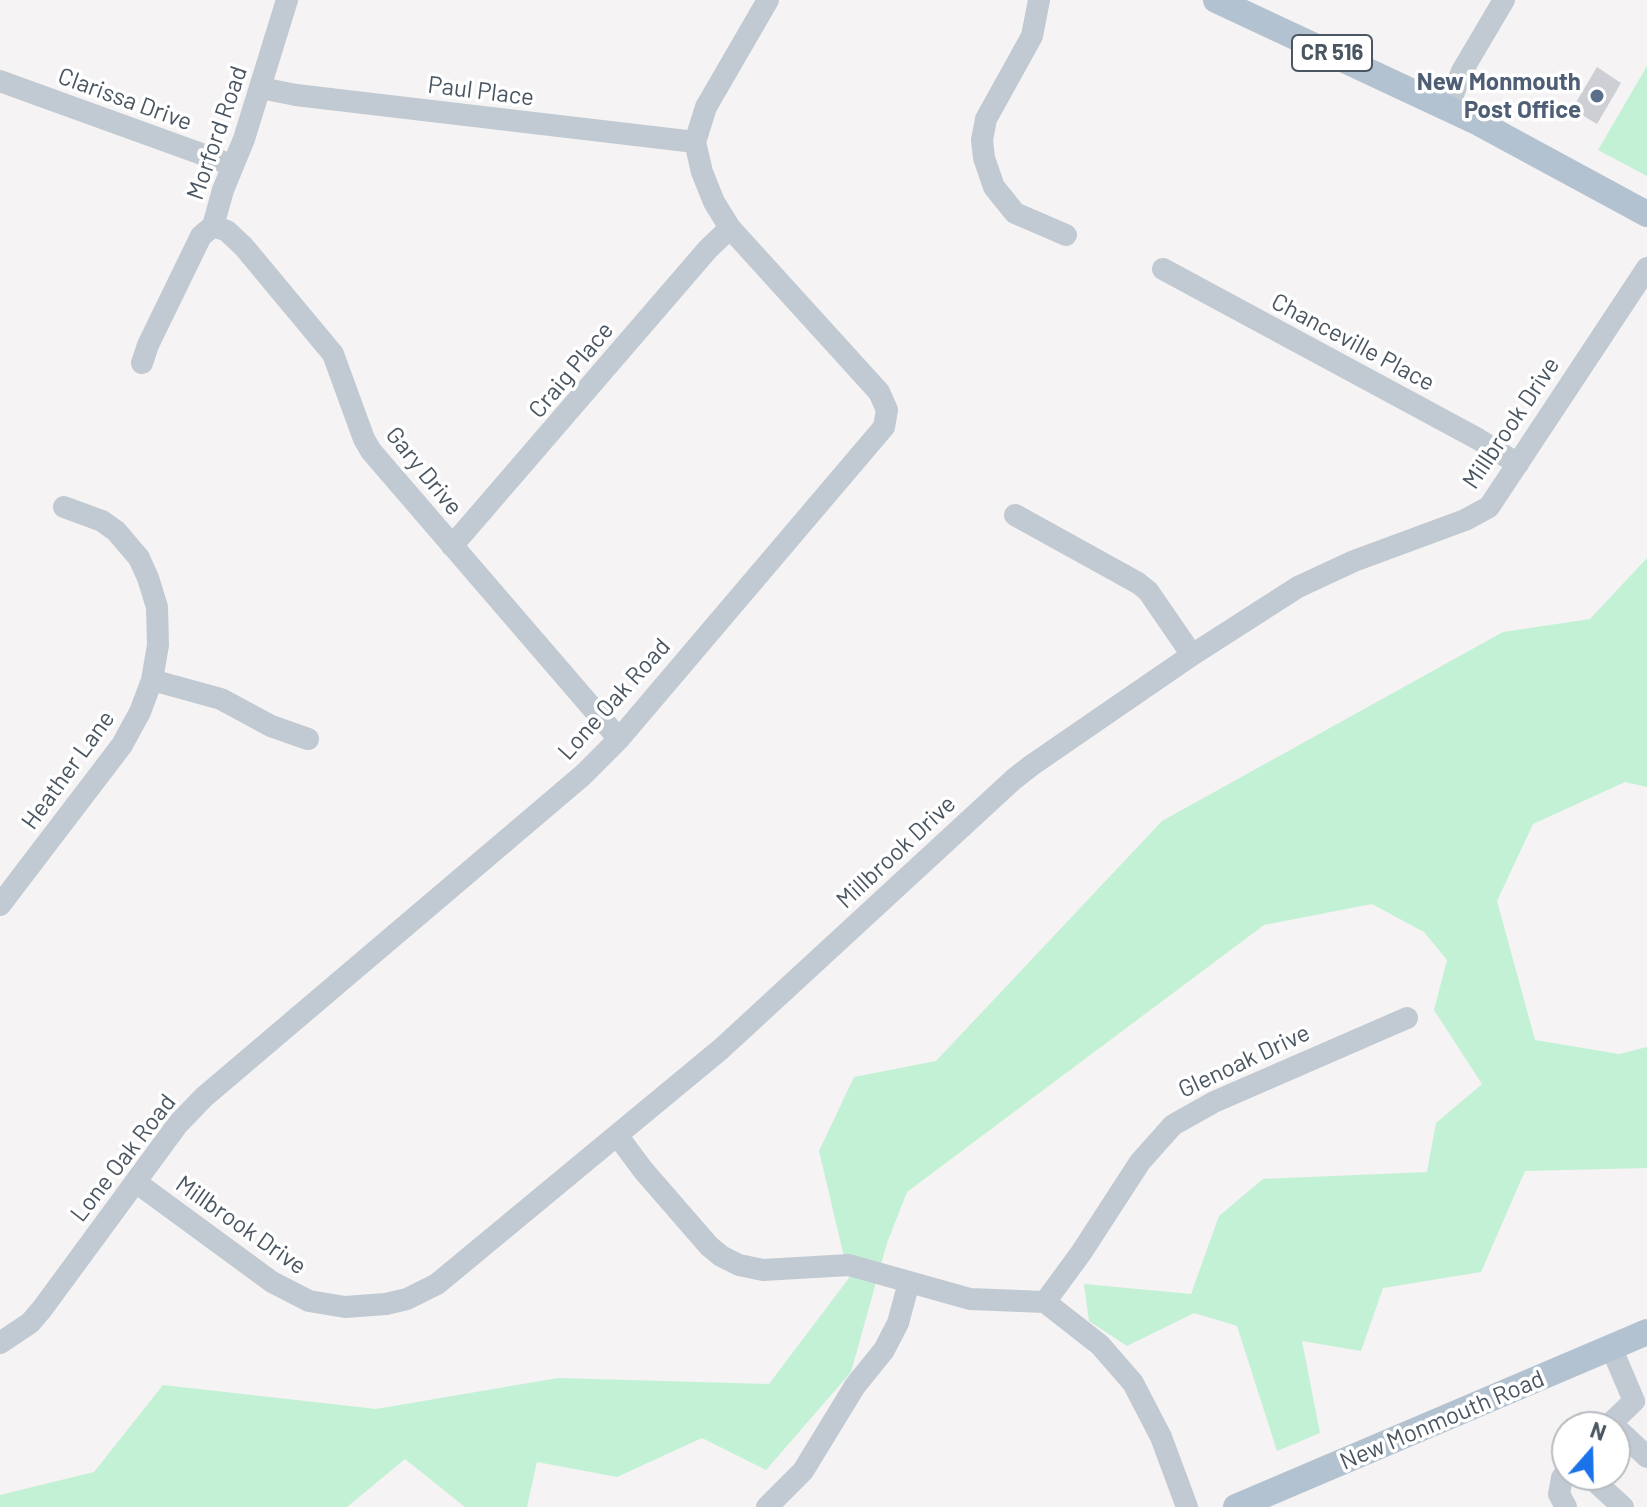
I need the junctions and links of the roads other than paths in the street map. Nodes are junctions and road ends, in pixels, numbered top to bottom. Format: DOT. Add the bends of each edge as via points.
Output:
graph roads {
  1 [pos="287,0"];
  2 [pos="768,0"];
  3 [pos="1039,0"];
  4 [pos="1216,0"];
  5 [pos="1504,0"];
  6 [pos="0,81"];
  7 [pos="261,88"];
  8 [pos="1448,108"];
  9 [pos="695,142"];
  10 [pos="232,165"];
  11 [pos="1647,214"];
  12 [pos="213,226"];
  13 [pos="730,228"];
  14 [pos="1066,235"];
  15 [pos="1647,268"];
  16 [pos="1163,269"];
  17 [pos="142,363"];
  18 [pos="1518,464"];
  19 [pos="64,507"];
  20 [pos="1015,515"];
  21 [pos="452,546"];
  22 [pos="1192,655"];
  23 [pos="152,680"];
  24 [pos="308,739"];
  25 [pos="619,739"];
  26 [pos="0,905"];
  27 [pos="1407,1018"];
  28 [pos="617,1135"];
  29 [pos="137,1183"];
  30 [pos="909,1282"];
  31 [pos="1045,1302"];
  32 [pos="1647,1332"];
  33 [pos="0,1343"];
  34 [pos="1611,1347"];
  35 [pos="1640,1407"];
  36 [pos="1631,1444"];
  37 [pos="1647,1457"];
  38 [pos="1606,1491"];
  39 [pos="767,1507"];
  40 [pos="1187,1507"];
  41 [pos="1236,1507"];
  42 [pos="1623,1507"];
  1 -- 7 [label="street, Morford Road"];
  2 -- 9 [label="street" via="712,93"];
  3 -- 14 [label="street" via="1032,36 986,119 984,158 994,187 1015,213"];
  4 -- 8 [label="main road, CR 516"];
  5 -- 8 [label="street" via="1462,71"];
  6 -- 10 [label="street, Clarissa Drive"];
  7 -- 9 [label="street, Paul Place"];
  7 -- 10 [label="street, Morford Road"];
  8 -- 11 [label="main road, CR 516"];
  9 -- 13 [label="street, Lone Oak Road" via="709,192"];
  10 -- 12 [label="street, Morford Road"];
  12 -- 17 [label="street, Morford Road" via="201,236"];
  12 -- 21 [label="street, Gary Drive" via="244,247 333,354 364,439"];
  13 -- 21 [label="street, Craig Place"];
  13 -- 25 [label="street, Lone Oak Road" via="879,392 887,420"];
  15 -- 18 [label="street, Millbrook Drive"];
  16 -- 18 [label="street, Chanceville Place"];
  18 -- 22 [label="street, Millbrook Drive" via="1479,514 1323,573"];
  19 -- 23 [label="street, Heather Lane" via="102,521 139,558 157,607"];
  20 -- 22 [label="street" via="1138,583"];
  21 -- 25 [label="street, Gary Drive"];
  22 -- 28 [label="street, Millbrook Drive" via="1014,779 721,1049"];
  23 -- 24 [label="street" via="221,699"];
  23 -- 26 [label="street, Heather Lane" via="122,745"];
  25 -- 29 [label="street, Lone Oak Road" via="572,785 204,1097"];
  27 -- 31 [label="street, Glenoak Drive" via="1173,1125 1140,1162"];
  28 -- 29 [label="street, Millbrook Drive" via="437,1284 407,1299 366,1307 328,1306 294,1295"];
  28 -- 30 [label="street" via="721,1256 763,1270 849,1265"];
  29 -- 33 [label="street, Lone Oak Road" via="42,1309"];
  30 -- 31 [label="street" via="970,1299"];
  30 -- 39 [label="street" via="884,1350 855,1386 803,1471"];
  31 -- 40 [label="street" via="1100,1345 1133,1383 1161,1437"];
  32 -- 34 [label="main road, New Monmouth Road"];
  34 -- 35 [label="street"];
  34 -- 41 [label="main road, New Monmouth Road"];
  36 -- 37 [label="street"];
  38 -- 42 [label="street"];
}
